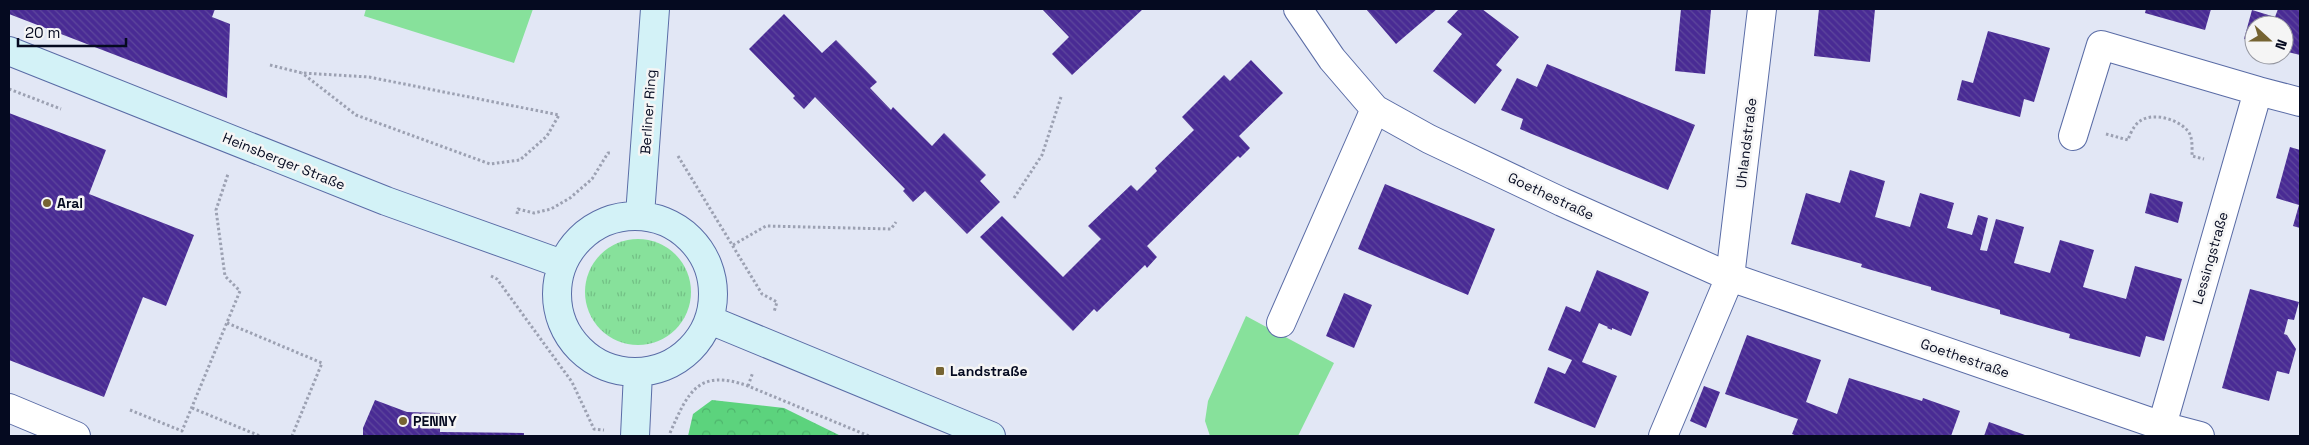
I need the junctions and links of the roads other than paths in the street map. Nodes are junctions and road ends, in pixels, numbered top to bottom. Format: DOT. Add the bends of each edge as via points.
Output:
graph roads {
  1 [pos="655,9"];
  2 [pos="1298,9"];
  3 [pos="1762,9"];
  4 [pos="9,51"];
  5 [pos="2258,91"];
  6 [pos="2300,102"];
  7 [pos="1375,109"];
  8 [pos="2075,130"];
  9 [pos="640,215"];
  10 [pos="562,264"];
  11 [pos="1730,277"];
  12 [pos="710,320"];
  13 [pos="1281,323"];
  14 [pos="638,373"];
  15 [pos="9,408"];
  16 [pos="2161,431"];
  17 [pos="635,435"];
  18 [pos="76,436"];
  19 [pos="991,436"];
  20 [pos="1663,436"];
  21 [pos="2200,436"];
  1 -- 9 [label="street, Berliner Ring"];
  2 -- 7 [label="street, Goethestraße" via="1332,59"];
  3 -- 11 [label="street, Uhlandstraße"];
  4 -- 10 [label="street, Heinsberger Straße" via="386,201"];
  5 -- 6 [label="street"];
  5 -- 8 [label="street" via="2101,45"];
  5 -- 16 [label="street, Lessingstraße"];
  7 -- 11 [label="street, Goethestraße" via="1480,164"];
  7 -- 13 [label="street"];
  9 -- 10 [label="street" via="616,217 593,227 575,243"];
  9 -- 12 [label="street" via="664,220 685,232 701,250 711,272 714,297"];
  10 -- 14 [label="street" via="557,290 560,316 571,339 588,358 612,369"];
  11 -- 16 [label="street, Goethestraße"];
  11 -- 20 [label="street"];
  12 -- 14 [label="street" via="698,341 682,358"];
  12 -- 19 [label="street"];
  14 -- 17 [label="street"];
  15 -- 18 [label="street"];
  16 -- 21 [label="street, Goethestraße"];
}
